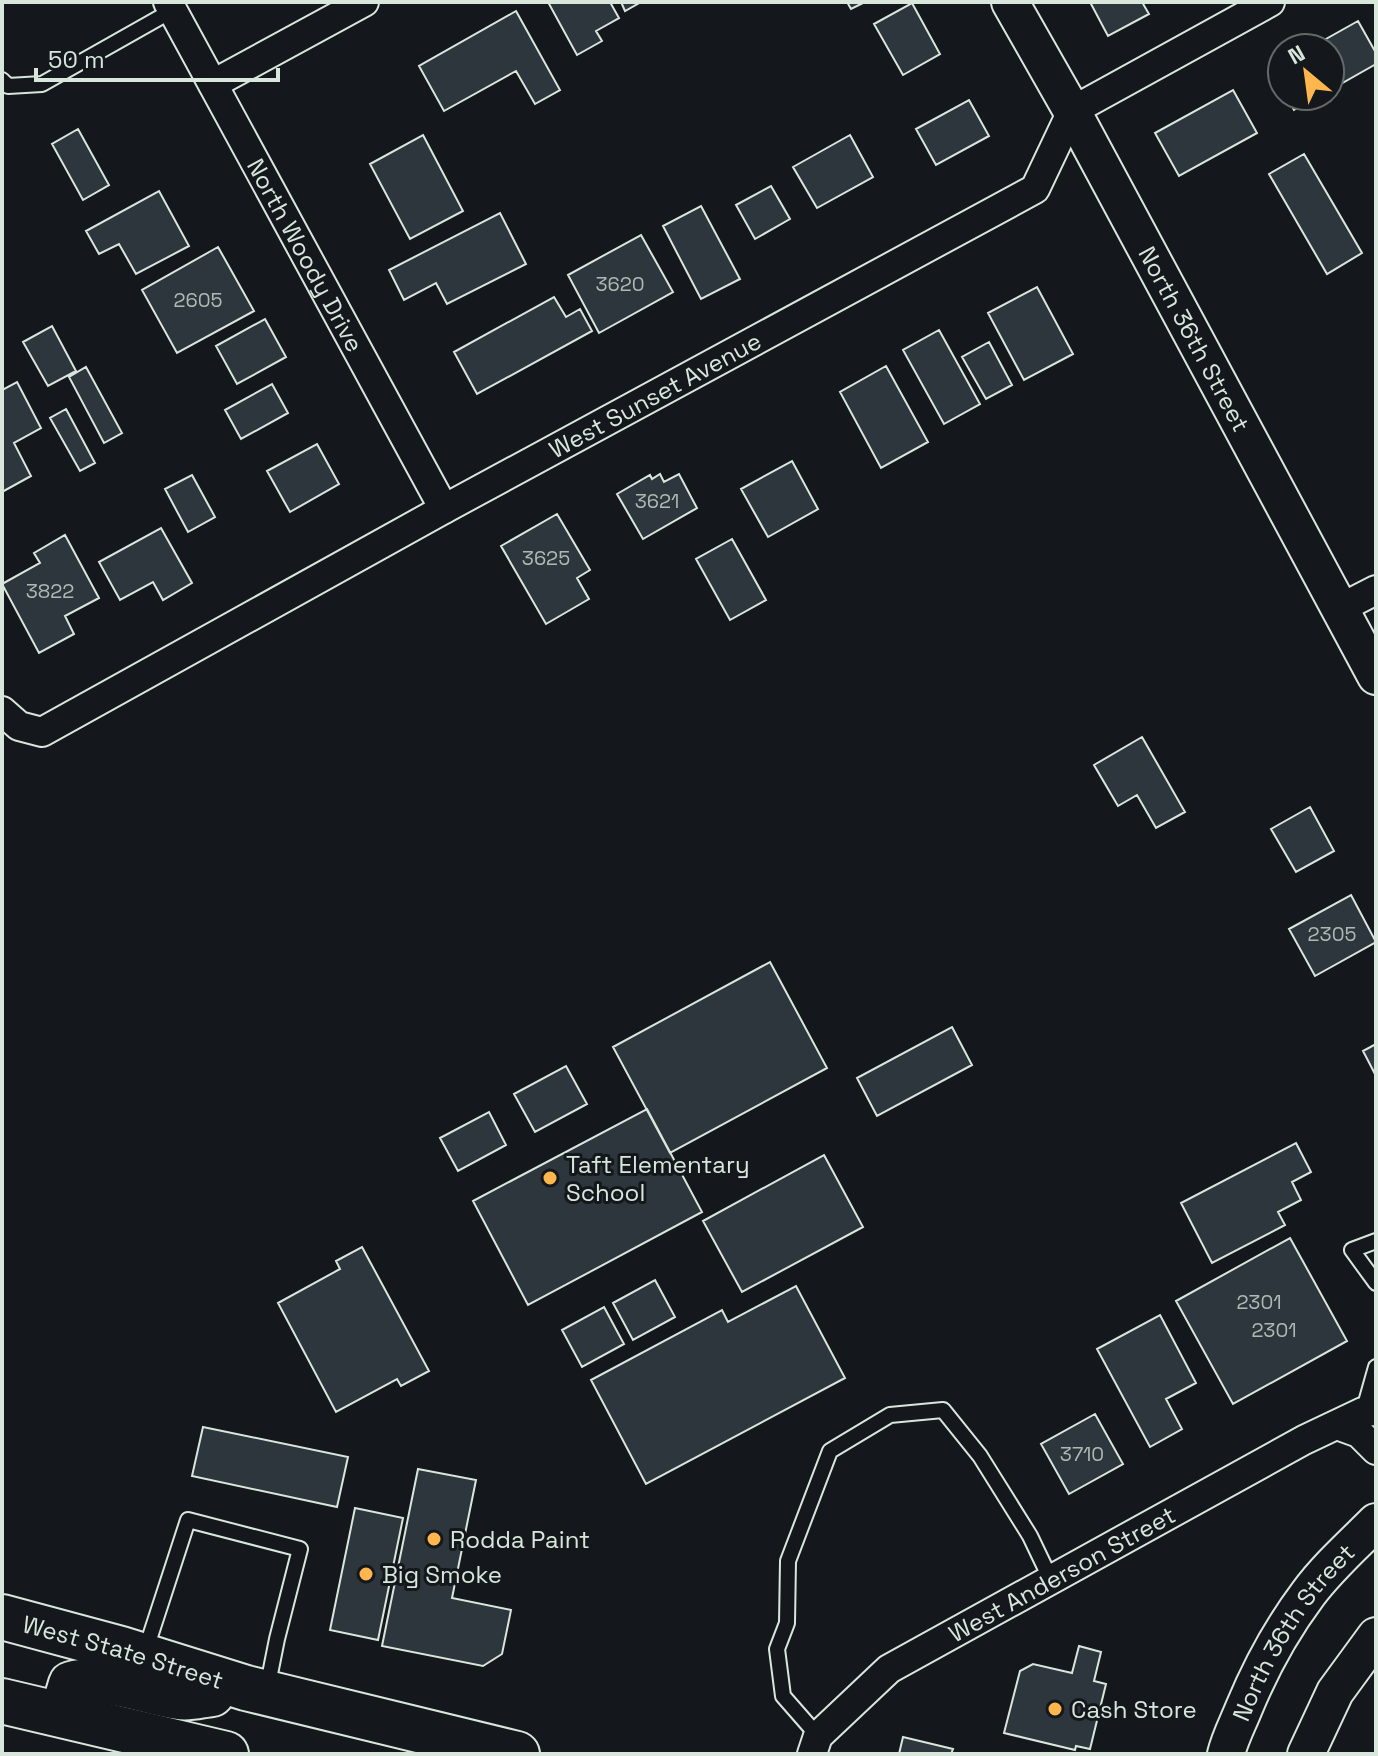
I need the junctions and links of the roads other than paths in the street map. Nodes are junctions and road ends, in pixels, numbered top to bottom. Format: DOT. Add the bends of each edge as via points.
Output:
graph roads {
  1 [pos="364,2"];
  2 [pos="1010,2"];
  3 [pos="1270,2"];
  4 [pos="170,6"];
  5 [pos="2,80"];
  6 [pos="213,84"];
  7 [pos="1072,111"];
  8 [pos="444,509"];
  9 [pos="1376,590"];
  10 [pos="1339,609"];
  11 [pos="1376,676"];
  12 [pos="2,711"];
  13 [pos="1376,1241"];
  14 [pos="1376,1283"];
  15 [pos="1376,1367"];
  16 [pos="1362,1426"];
  17 [pos="1376,1522"];
  18 [pos="1051,1580"];
  19 [pos="2,1617"];
  20 [pos="1376,1636"];
  21 [pos="144,1656"];
  22 [pos="256,1691"];
  23 [pos="2,1701"];
  24 [pos="62,1714"];
  25 [pos="815,1745"];
  26 [pos="226,1754"];
  27 [pos="517,1754"];
  28 [pos="1226,1754"];
  29 [pos="1306,1754"];
  1 -- 6 [label="street"];
  2 -- 7 [label="street, North 36th Street"];
  3 -- 7 [label="street"];
  4 -- 5 [label="lane" via="42,84 8,86"];
  4 -- 6 [label="street, North Woody Drive"];
  6 -- 8 [label="street, North Woody Drive"];
  7 -- 8 [label="street, West Sunset Avenue" via="1035,189"];
  7 -- 10 [label="street, North 36th Street"];
  8 -- 12 [label="street, West Sunset Avenue" via="42,732 19,726"];
  9 -- 10 [label="street"];
  10 -- 11 [label="street, North 36th Street"];
  13 -- 14 [label="lane" via="1352,1250"];
  15 -- 16 [label="lane"];
  16 -- 18 [label="street, West Anderson Street" via="1304,1440"];
  17 -- 28 [label="street, North 36th Street" via="1309,1592 1281,1633"];
  18 -- 25 [label="street, West Anderson Street" via="889,1669"];
  18 -- 25 [label="lane" via="980,1456 943,1410 890,1415 830,1451 788,1561 787,1623 777,1649 783,1696"];
  19 -- 21 [label="main road, West State Street"];
  20 -- 29 [label="street" via="1335,1692"];
  21 -- 22 [label="main road, West State Street"];
  21 -- 22 [label="lane" via="188,1520 300,1549 277,1639"];
  22 -- 24 [label="main road, West State Street" via="183,1698 84,1680 71,1684"];
  22 -- 27 [label="main road, West State Street"];
  23 -- 24 [label="main road"];
  24 -- 26 [label="main road"];
}
